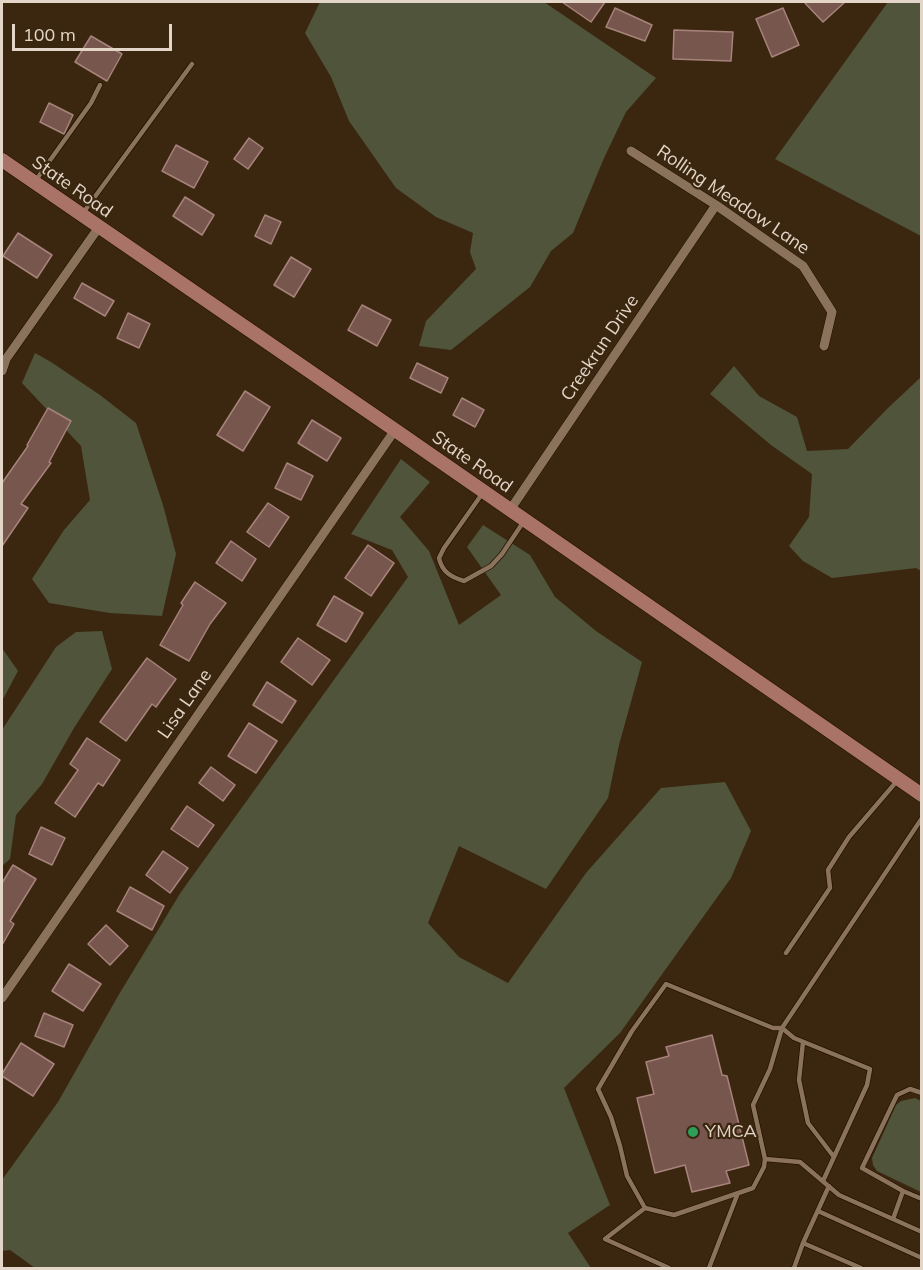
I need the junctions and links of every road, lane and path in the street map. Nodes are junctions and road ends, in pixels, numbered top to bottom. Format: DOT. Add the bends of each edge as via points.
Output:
graph roads {
  1 [pos="192,64"];
  2 [pos="100,85"];
  3 [pos="631,151"];
  4 [pos="2,160"];
  5 [pos="35,183"];
  6 [pos="716,205"];
  7 [pos="81,215"];
  8 [pos="99,227"];
  9 [pos="824,346"];
  10 [pos="2,371"];
  11 [pos="395,430"];
  12 [pos="484,492"];
  13 [pos="510,510"];
  14 [pos="524,520"];
  15 [pos="899,779"];
  16 [pos="921,795"];
  17 [pos="921,818"];
  18 [pos="786,953"];
  19 [pos="2,998"];
  20 [pos="782,1028"];
  21 [pos="803,1042"];
  22 [pos="921,1093"];
  23 [pos="834,1157"];
  24 [pos="765,1159"];
  25 [pos="823,1181"];
  26 [pos="829,1186"];
  27 [pos="903,1191"];
  28 [pos="738,1193"];
  29 [pos="921,1199"];
  30 [pos="645,1208"];
  31 [pos="818,1211"];
  32 [pos="892,1219"];
  33 [pos="921,1232"];
  34 [pos="803,1243"];
  35 [pos="921,1258"];
  36 [pos="669,1269"];
  37 [pos="709,1269"];
  38 [pos="794,1269"];
  39 [pos="861,1269"];
  1 -- 7 [label="lane"];
  2 -- 5 [label="lane"];
  3 -- 6 [label="street, Rolling Meadow Lane"];
  4 -- 5 [label="main road, State Road"];
  5 -- 7 [label="main road, State Road"];
  6 -- 9 [label="street, Rolling Meadow Lane" via="803,266 832,312"];
  6 -- 13 [label="street, Creekrun Drive"];
  7 -- 8 [label="main road, State Road"];
  8 -- 10 [label="street" via="6,359"];
  8 -- 11 [label="main road, State Road"];
  11 -- 12 [label="main road, State Road"];
  11 -- 19 [label="street, Lisa Lane"];
  12 -- 13 [label="main road, State Road"];
  12 -- 14 [label="lane" via="439,558 444,571 453,578 464,581 491,566"];
  13 -- 14 [label="main road, State Road"];
  14 -- 15 [label="main road, State Road"];
  15 -- 16 [label="main road, State Road"];
  15 -- 18 [label="lane" via="849,837 828,870 830,888"];
  17 -- 20 [label="lane"];
  20 -- 21 [label="lane"];
  20 -- 24 [label="lane" via="770,1069 753,1105"];
  20 -- 30 [label="lane" via="773,1028 666,984 598,1089 611,1117 627,1176"];
  21 -- 23 [label="lane" via="799,1080 808,1123"];
  21 -- 23 [label="lane" via="870,1070"];
  22 -- 27 [label="lane" via="910,1089 897,1095 862,1168"];
  23 -- 25 [label="lane"];
  24 -- 25 [label="lane" via="800,1162"];
  24 -- 28 [label="lane" via="753,1188"];
  25 -- 26 [label="lane"];
  26 -- 31 [label="lane"];
  26 -- 32 [label="lane" via="839,1195"];
  27 -- 29 [label="lane"];
  27 -- 32 [label="lane"];
  28 -- 30 [label="lane" via="674,1215"];
  28 -- 37 [label="lane"];
  30 -- 36 [label="lane" via="605,1239"];
  31 -- 34 [label="lane"];
  31 -- 35 [label="lane"];
  32 -- 33 [label="lane"];
  34 -- 38 [label="lane"];
  34 -- 39 [label="lane"];
}
